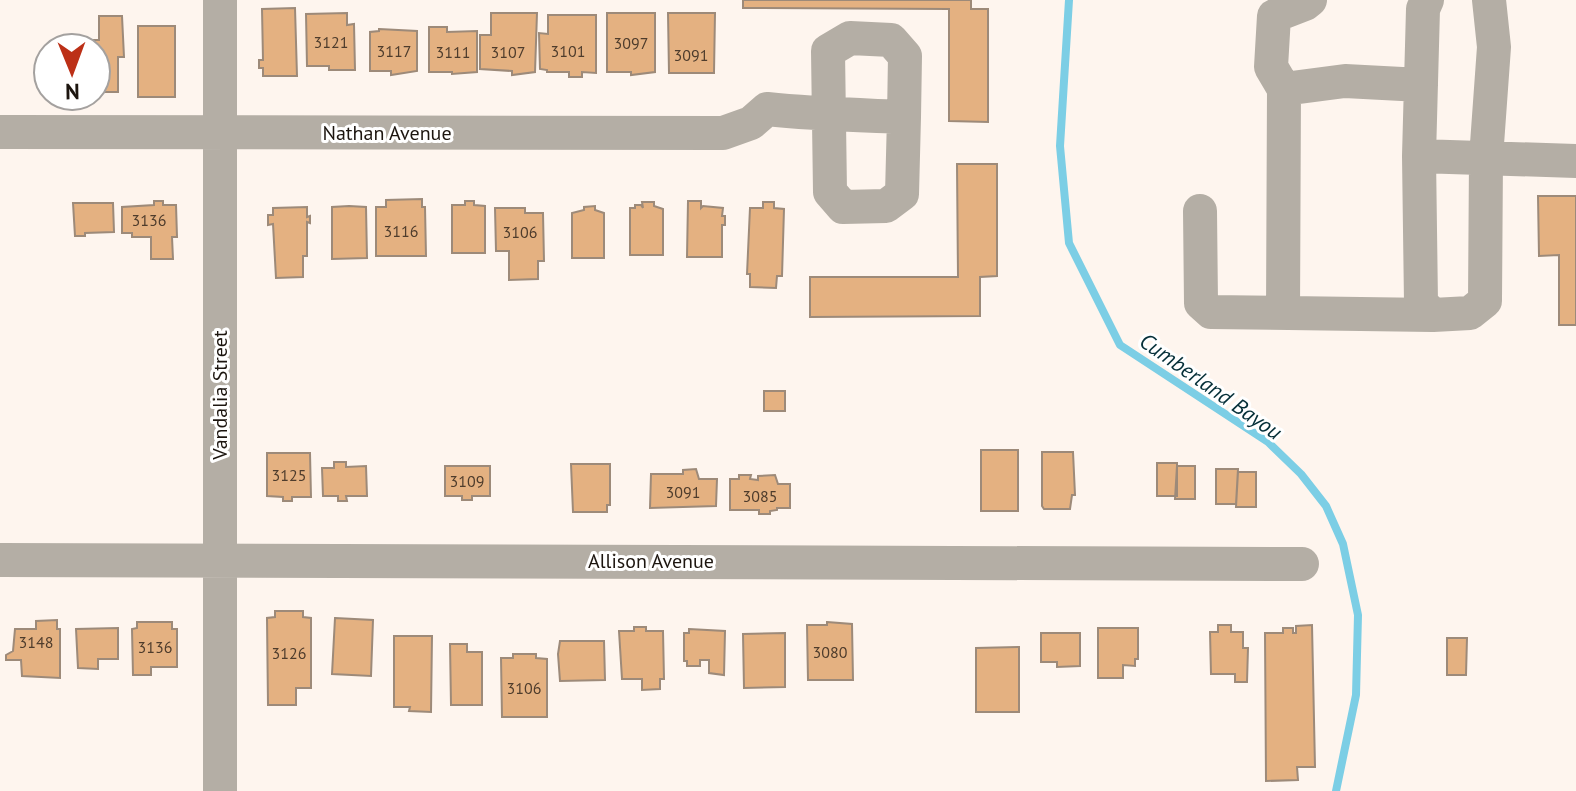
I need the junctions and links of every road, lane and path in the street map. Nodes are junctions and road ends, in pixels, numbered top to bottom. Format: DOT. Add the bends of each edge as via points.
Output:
graph roads {
  1 [pos="220,0"];
  2 [pos="1310,0"];
  3 [pos="1427,0"];
  4 [pos="1489,0"];
  5 [pos="1421,85"];
  6 [pos="1284,89"];
  7 [pos="828,115"];
  8 [pos="904,117"];
  9 [pos="0,132"];
  10 [pos="219,133"];
  11 [pos="1419,156"];
  12 [pos="1486,158"];
  13 [pos="1576,161"];
  14 [pos="1200,211"];
  15 [pos="1283,313"];
  16 [pos="1433,315"];
  17 [pos="0,560"];
  18 [pos="221,561"];
  19 [pos="1302,564"];
  20 [pos="220,791"];
  1 -- 10 [label="street, Vandalia Street"];
  2 -- 6 [label="street" via="1274,16 1271,67"];
  3 -- 5 [label="street"];
  4 -- 12 [label="street" via="1494,47"];
  5 -- 6 [label="street" via="1345,81"];
  5 -- 11 [label="street"];
  6 -- 15 [label="street"];
  7 -- 8 [label="street"];
  7 -- 8 [label="street" via="828,51 850,38 891,40 905,56"];
  7 -- 8 [label="street" via="830,192 843,207 886,206 902,194"];
  7 -- 10 [label="street, Nathan Avenue" via="767,109 751,123 723,133"];
  9 -- 10 [label="street, Nathan Avenue"];
  10 -- 18 [label="street, Vandalia Street"];
  11 -- 12 [label="street"];
  11 -- 16 [label="street" via="1421,303"];
  12 -- 13 [label="street"];
  12 -- 16 [label="street" via="1485,301 1470,313"];
  14 -- 15 [label="street" via="1201,303 1211,312"];
  15 -- 16 [label="street"];
  17 -- 18 [label="street, Allison Avenue"];
  18 -- 19 [label="street, Allison Avenue"];
  18 -- 20 [label="street, Vandalia Street"];
}
